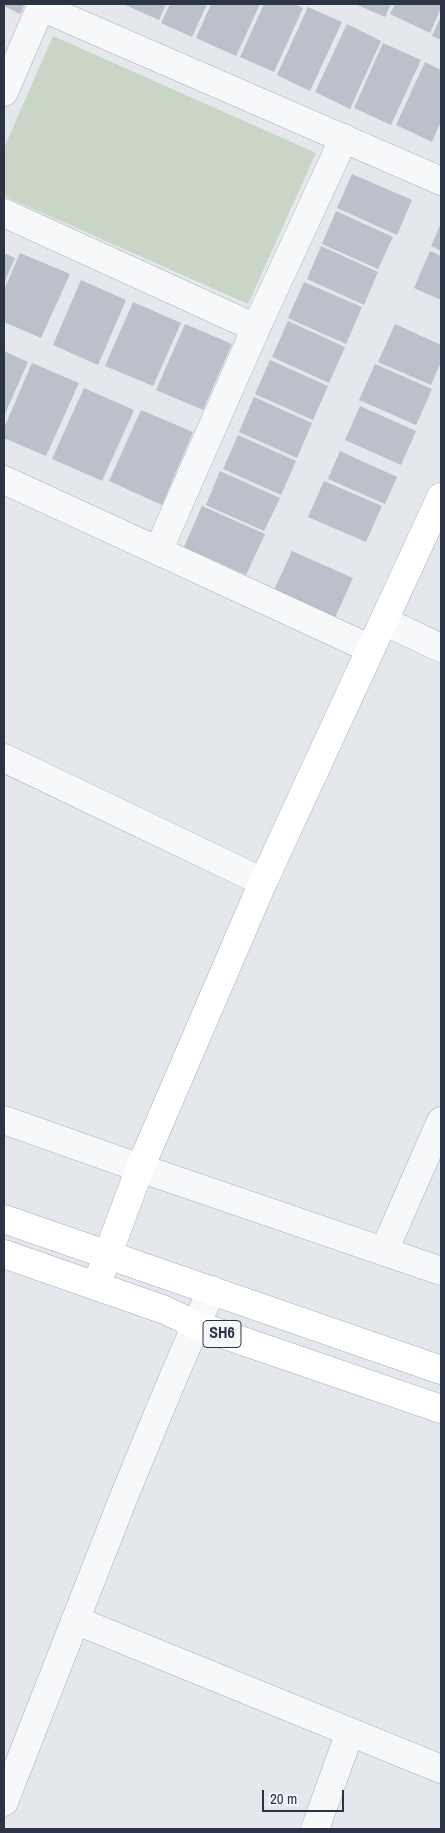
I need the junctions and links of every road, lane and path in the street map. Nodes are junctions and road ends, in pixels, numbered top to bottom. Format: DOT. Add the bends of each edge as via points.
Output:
graph roads {
  1 [pos="42,5"];
  2 [pos="4,92"];
  3 [pos="344,138"];
  4 [pos="441,181"];
  5 [pos="4,213"];
  6 [pos="256,328"];
  7 [pos="4,480"];
  8 [pos="441,497"];
  9 [pos="158,551"];
  10 [pos="384,621"];
  11 [pos="371,648"];
  12 [pos="441,648"];
  13 [pos="4,758"];
  14 [pos="263,882"];
  15 [pos="4,1120"];
  16 [pos="441,1121"];
  17 [pos="140,1168"];
  18 [pos="4,1219"];
  19 [pos="384,1251"];
  20 [pos="4,1254"];
  21 [pos="107,1255"];
  22 [pos="441,1271"];
  23 [pos="96,1286"];
  24 [pos="212,1290"];
  25 [pos="196,1325"];
  26 [pos="441,1370"];
  27 [pos="441,1409"];
  28 [pos="74,1620"];
  29 [pos="350,1732"];
  30 [pos="441,1769"];
  31 [pos="4,1802"];
  32 [pos="315,1829"];
  1 -- 2 [label="street"];
  1 -- 3 [label="street"];
  3 -- 4 [label="street"];
  3 -- 6 [label="street"];
  5 -- 6 [label="street"];
  6 -- 9 [label="street"];
  7 -- 9 [label="street"];
  8 -- 10 [label="main road"];
  9 -- 11 [label="street"];
  10 -- 11 [label="main road"];
  10 -- 12 [label="street"];
  11 -- 14 [label="main road"];
  13 -- 14 [label="street"];
  14 -- 17 [label="main road"];
  15 -- 17 [label="street"];
  16 -- 19 [label="street"];
  17 -- 19 [label="street"];
  17 -- 21 [label="main road"];
  18 -- 21 [label="main road, SH6"];
  19 -- 22 [label="street"];
  20 -- 23 [label="main road, SH6"];
  21 -- 23 [label="main road"];
  21 -- 24 [label="main road, SH6"];
  23 -- 25 [label="main road, SH6"];
  24 -- 25 [label="street"];
  24 -- 26 [label="main road, SH6"];
  25 -- 27 [label="main road, SH6"];
  25 -- 28 [label="street"];
  28 -- 29 [label="street"];
  28 -- 31 [label="street"];
  29 -- 30 [label="street"];
  29 -- 32 [label="street"];
}
